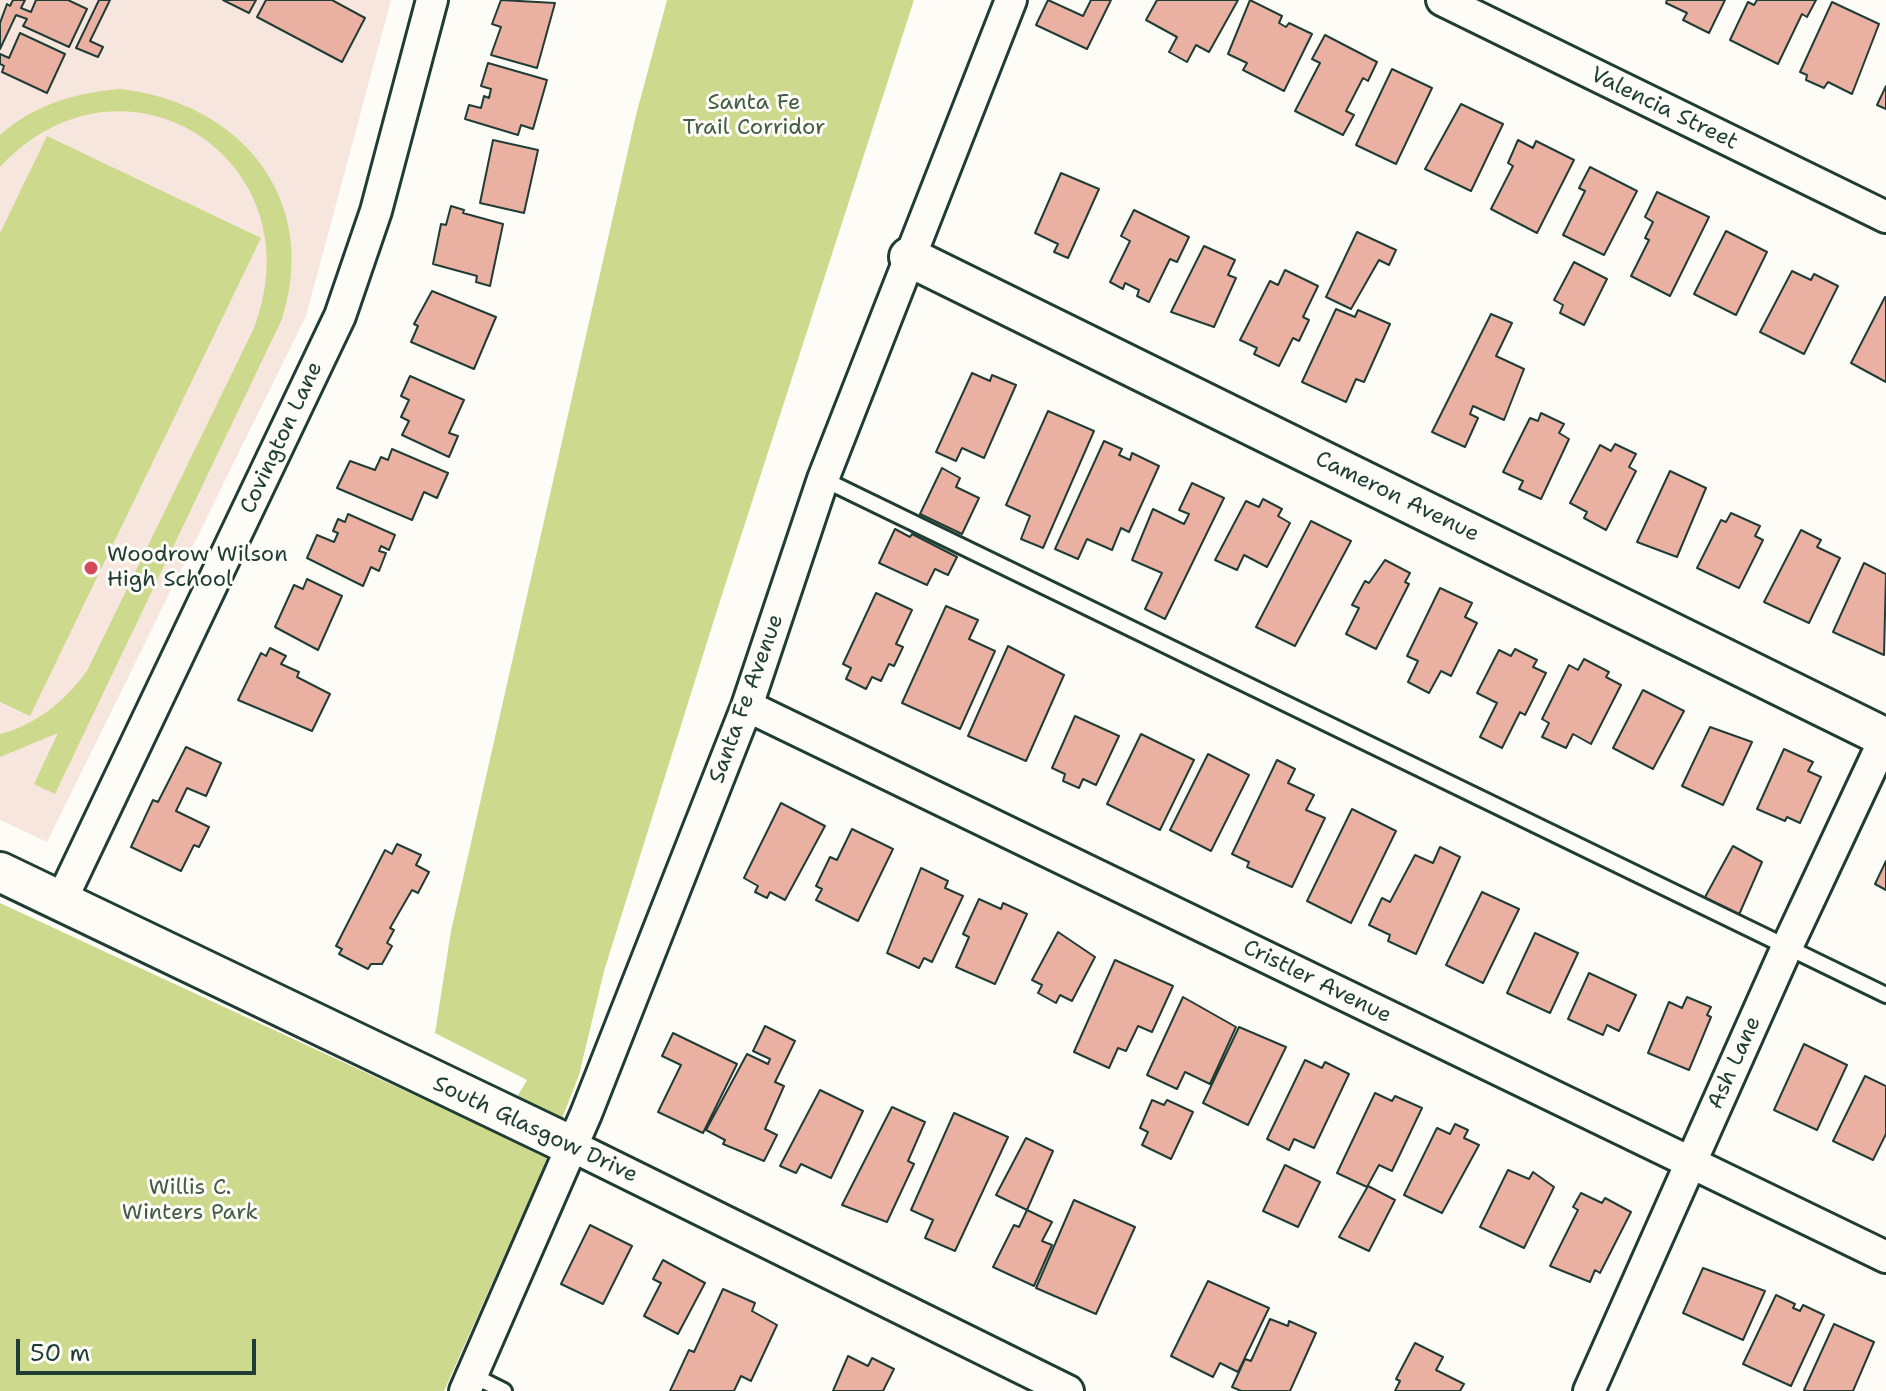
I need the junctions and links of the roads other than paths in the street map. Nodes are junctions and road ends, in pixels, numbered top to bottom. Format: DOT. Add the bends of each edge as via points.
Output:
graph roads {
  1 [pos="432,0"];
  2 [pos="1011,0"];
  3 [pos="1442,0"];
  4 [pos="1886,217"];
  5 [pos="909,257"];
  6 [pos="823,479"];
  7 [pos="747,706"];
  8 [pos="1886,737"];
  9 [pos="0,872"];
  10 [pos="61,901"];
  11 [pos="1787,947"];
  12 [pos="1886,995"];
  13 [pos="572,1146"];
  14 [pos="1690,1163"];
  15 [pos="1886,1257"];
  16 [pos="468,1383"];
  17 [pos="504,1391"];
  18 [pos="1068,1391"];
  19 [pos="1589,1391"];
  1 -- 10 [label="street, Covington Lane" via="376,211 340,316"];
  2 -- 5 [label="street, Santa Fe Avenue"];
  3 -- 4 [label="street, Valencia Street"];
  5 -- 6 [label="street, Santa Fe Avenue"];
  5 -- 8 [label="street, Cameron Avenue"];
  6 -- 7 [label="street, Santa Fe Avenue"];
  6 -- 11 [label="lane"];
  7 -- 13 [label="street, Santa Fe Avenue"];
  7 -- 14 [label="street, Cristler Avenue"];
  8 -- 11 [label="street, Ash Lane"];
  9 -- 10 [label="street, South Glasgow Drive"];
  10 -- 13 [label="street, South Glasgow Drive"];
  11 -- 12 [label="lane"];
  11 -- 14 [label="street, Ash Lane"];
  13 -- 16 [label="street, Santa Fe Avenue"];
  13 -- 18 [label="street, South Glasgow Drive"];
  14 -- 15 [label="street, Cristler Avenue"];
  14 -- 19 [label="street, Ash Lane"];
  16 -- 17 [label="lane"];
}
